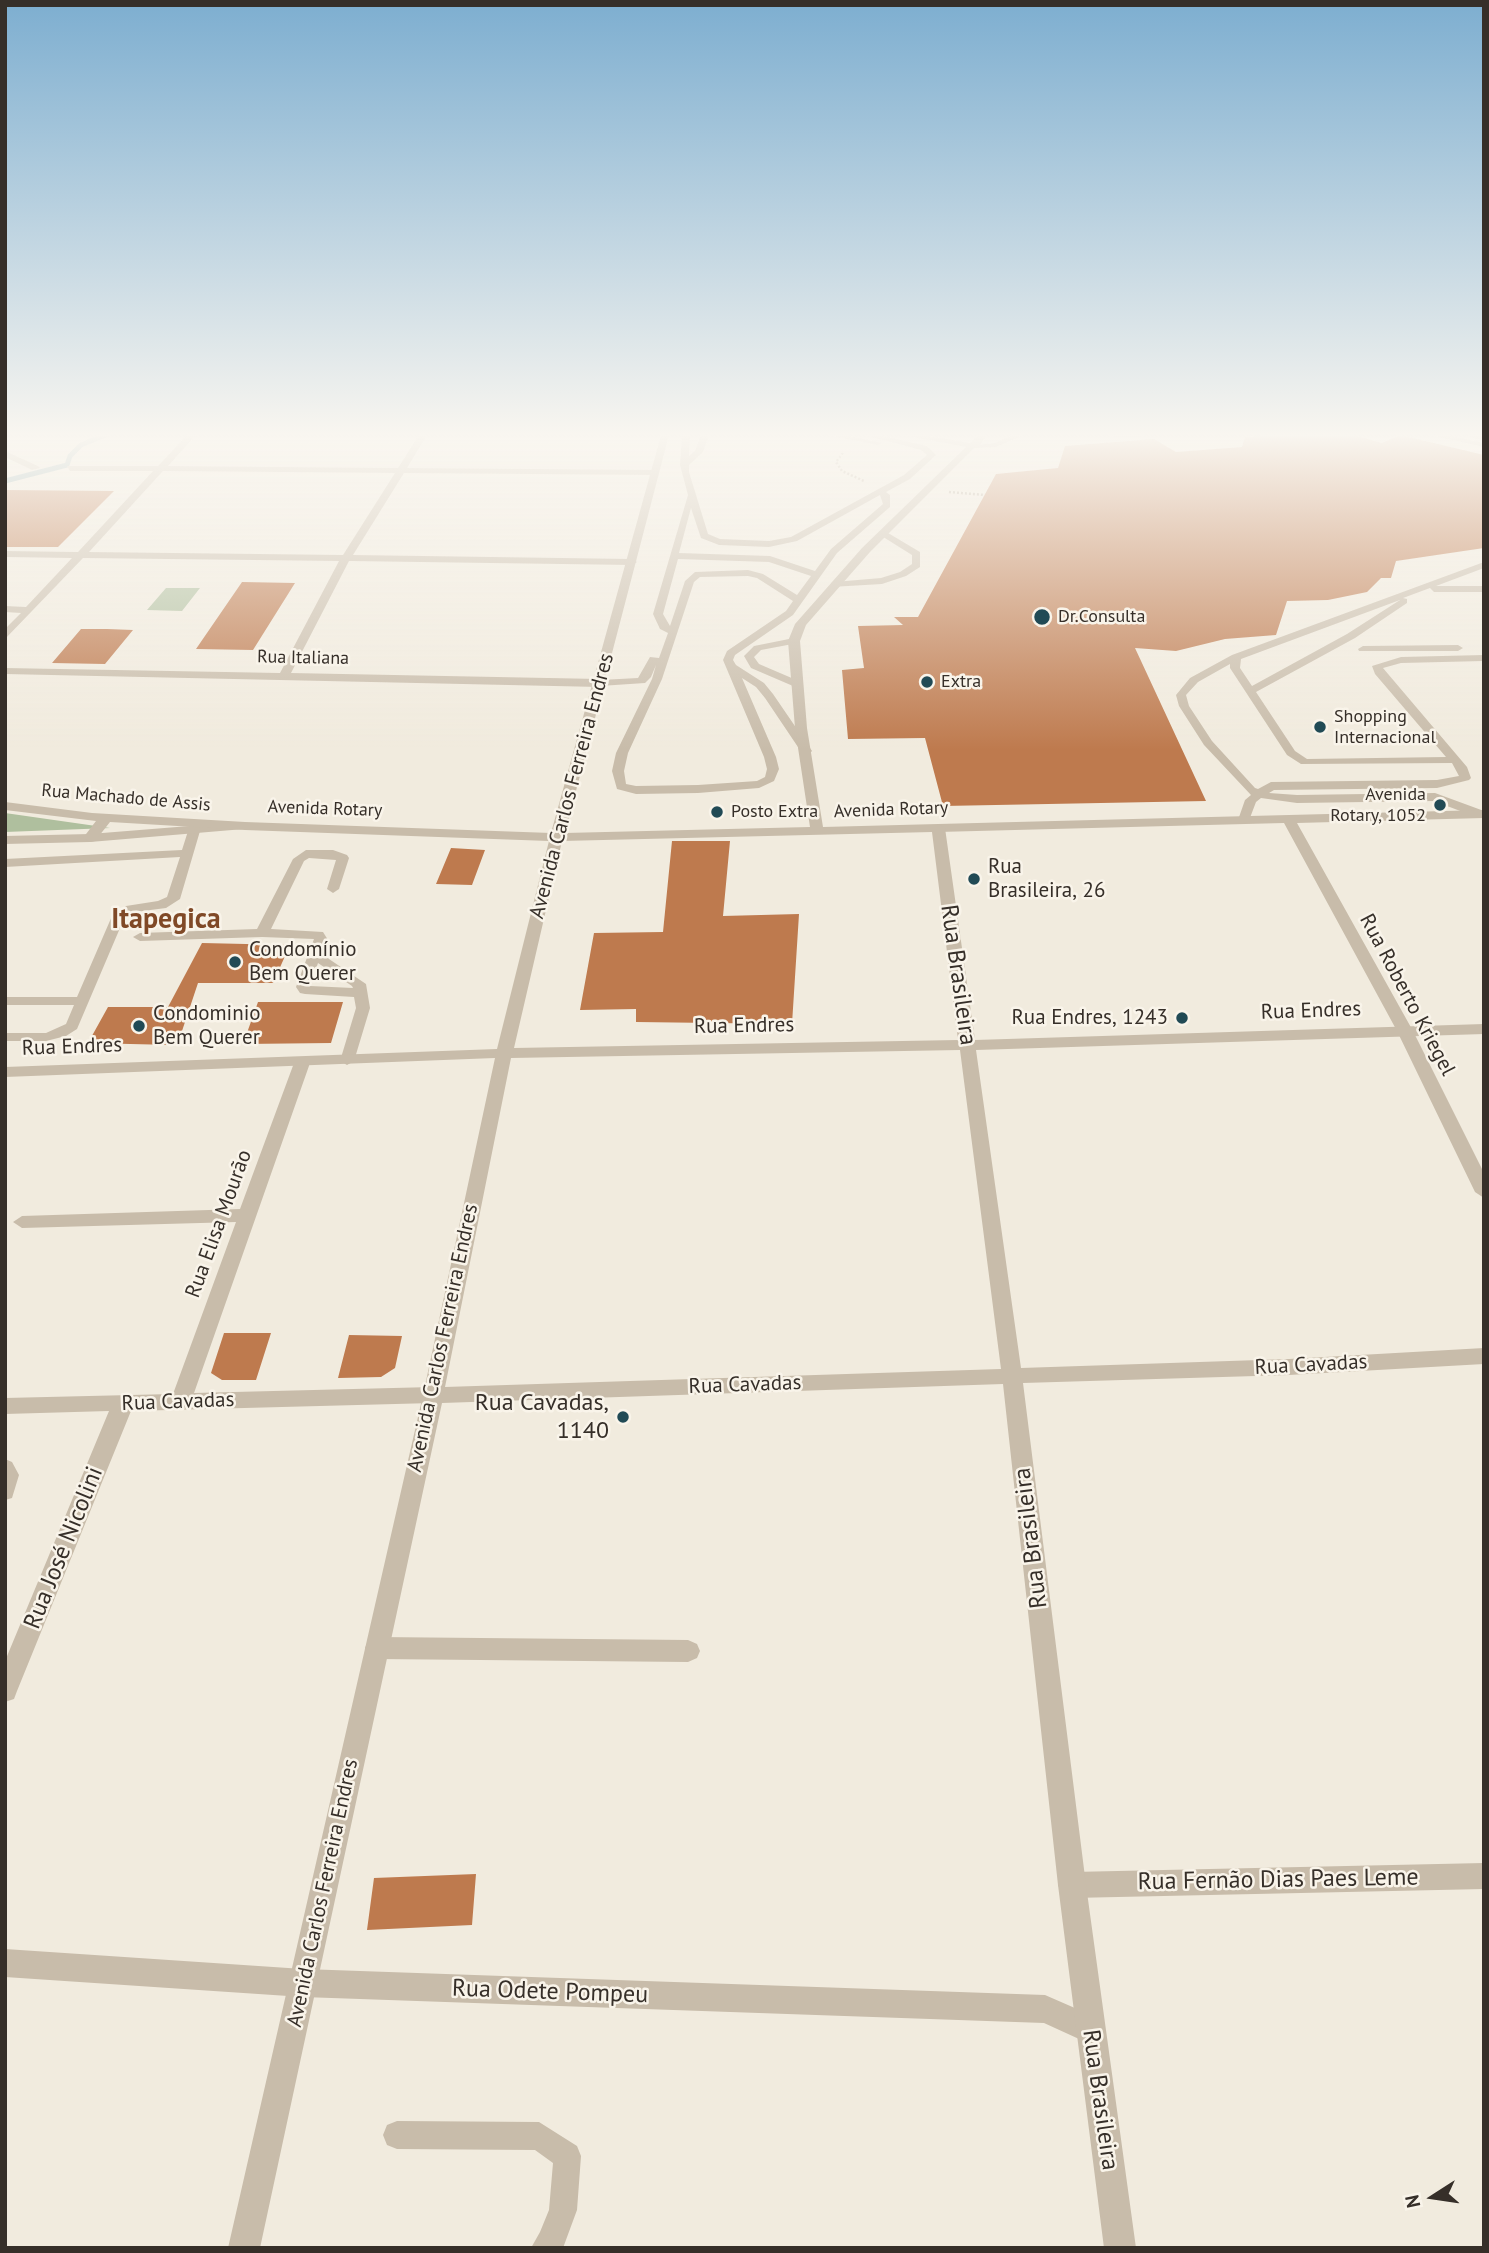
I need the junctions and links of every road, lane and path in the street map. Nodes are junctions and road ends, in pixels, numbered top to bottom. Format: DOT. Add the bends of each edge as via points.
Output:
graph roads {
  1 [pos="94,540"];
  2 [pos="357,540"];
  3 [pos="638,540"];
  4 [pos="679,540"];
  5 [pos="712,540"];
  6 [pos="791,540"];
  7 [pos="847,540"];
  8 [pos="876,540"];
  9 [pos="895,540"];
  10 [pos="5,554"];
  11 [pos="80,555"];
  12 [pos="675,556"];
  13 [pos="346,558"];
  14 [pos="632,562"];
  15 [pos="1484,565"];
  16 [pos="817,575"];
  17 [pos="834,585"];
  18 [pos="1484,589"];
  19 [pos="1423,590"];
  20 [pos="1409,593"];
  21 [pos="799,600"];
  22 [pos="5,609"];
  23 [pos="30,610"];
  24 [pos="672,631"];
  25 [pos="5,636"];
  26 [pos="1351,636"];
  27 [pos="794,640"];
  28 [pos="666,645"];
  29 [pos="1484,648"];
  30 [pos="1363,649"];
  31 [pos="1236,657"];
  32 [pos="1484,658"];
  33 [pos="1377,666"];
  34 [pos="732,667"];
  35 [pos="5,671"];
  36 [pos="285,674"];
  37 [pos="600,683"];
  38 [pos="796,684"];
  39 [pos="1250,691"];
  40 [pos="806,751"];
  41 [pos="1455,760"];
  42 [pos="5,806"];
  43 [pos="1482,814"];
  44 [pos="106,818"];
  45 [pos="1288,819"];
  46 [pos="1244,820"];
  47 [pos="245,826"];
  48 [pos="937,828"];
  49 [pos="194,831"];
  50 [pos="817,831"];
  51 [pos="556,837"];
  52 [pos="90,838"];
  53 [pos="5,840"];
  54 [pos="188,853"];
  55 [pos="5,863"];
  56 [pos="333,889"];
  57 [pos="262,933"];
  58 [pos="140,937"];
  59 [pos="315,951"];
  60 [pos="360,993"];
  61 [pos="5,1001"];
  62 [pos="82,1001"];
  63 [pos="1484,1029"];
  64 [pos="1405,1031"];
  65 [pos="5,1037"];
  66 [pos="968,1045"];
  67 [pos="504,1054"];
  68 [pos="347,1061"];
  69 [pos="302,1063"];
  70 [pos="5,1072"];
  71 [pos="1484,1192"];
  72 [pos="246,1215"];
  73 [pos="22,1222"];
  74 [pos="1484,1356"];
  75 [pos="1012,1376"];
  76 [pos="433,1395"];
  77 [pos="181,1401"];
  78 [pos="123,1404"];
  79 [pos="5,1406"];
  80 [pos="5,1467"];
  81 [pos="5,1492"];
  82 [pos="377,1648"];
  83 [pos="688,1651"];
  84 [pos="5,1691"];
  85 [pos="1484,1875"];
  86 [pos="1072,1885"];
  87 [pos="5,1963"];
  88 [pos="303,1983"];
  89 [pos="1090,2029"];
  90 [pos="397,2135"];
  91 [pos="244,2248"];
  92 [pos="545,2248"];
  93 [pos="1120,2248"];
  1 -- 11 [label="street"];
  2 -- 13 [label="street"];
  3 -- 14 [label="street, Avenida Carlos Ferreira Endres"];
  4 -- 12 [label="lane"];
  5 -- 6 [label="lane" via="769,544"];
  7 -- 16 [label="lane"];
  8 -- 17 [label="street"];
  9 -- 17 [label="lane" via="917,554 916,565 882,581"];
  10 -- 11 [label="street"];
  11 -- 13 [label="street"];
  11 -- 23 [label="street"];
  12 -- 16 [label="lane" via="770,559"];
  12 -- 24 [label="lane" via="658,614"];
  13 -- 14 [label="street"];
  13 -- 36 [label="street"];
  14 -- 37 [label="street, Avenida Carlos Ferreira Endres"];
  15 -- 19 [label="lane"];
  16 -- 21 [label="lane"];
  17 -- 27 [label="street" via="801,624"];
  18 -- 19 [label="lane"];
  19 -- 20 [label="lane"];
  20 -- 26 [label="lane" via="1403,603"];
  20 -- 31 [label="lane"];
  21 -- 24 [label="lane" via="748,573 698,575 690,581"];
  21 -- 34 [label="lane" via="783,619 731,653"];
  22 -- 23 [label="street"];
  23 -- 25 [label="street"];
  24 -- 28 [label="lane"];
  26 -- 30 [label="lane"];
  26 -- 39 [label="lane"];
  27 -- 38 [label="street"];
  27 -- 38 [label="lane" via="758,648 749,656 755,666"];
  28 -- 34 [label="lane" via="657,679 622,753 618,782 625,788 698,789 770,779 772,762"];
  28 -- 37 [label="lane" via="641,681"];
  29 -- 30 [label="lane"];
  30 -- 33 [label="lane"];
  31 -- 39 [label="lane" via="1235,668"];
  31 -- 43 [label="lane" via="1194,680 1181,695 1208,743 1251,791 1297,799 1435,797"];
  32 -- 33 [label="lane" via="1401,660"];
  33 -- 41 [label="lane"];
  34 -- 40 [label="lane" via="760,685"];
  35 -- 36 [label="street, Rua Italiana"];
  36 -- 37 [label="street, Rua Italiana"];
  37 -- 51 [label="street, Avenida Carlos Ferreira Endres"];
  38 -- 40 [label="street"];
  39 -- 41 [label="lane" via="1291,753 1305,762"];
  40 -- 50 [label="street"];
  41 -- 46 [label="lane" via="1465,778 1455,782 1271,786 1251,800"];
  42 -- 44 [label="street, Rua Machado de Assis"];
  43 -- 45 [label="street, Avenida Rotary"];
  44 -- 47 [label="street, Rua Machado de Assis"];
  44 -- 52 [label="street"];
  45 -- 46 [label="street, Avenida Rotary"];
  45 -- 64 [label="street, Rua Roberto Kriegel"];
  46 -- 48 [label="street, Avenida Rotary"];
  47 -- 49 [label="street, Avenida Rotary"];
  47 -- 51 [label="street, Avenida Rotary"];
  48 -- 50 [label="street, Avenida Rotary"];
  48 -- 66 [label="street, Rua Brasileira"];
  49 -- 52 [label="street, Avenida Rotary"];
  49 -- 54 [label="lane"];
  50 -- 51 [label="street, Avenida Rotary"];
  51 -- 67 [label="street, Avenida Carlos Ferreira Endres"];
  52 -- 53 [label="street, Avenida Rotary"];
  54 -- 55 [label="lane"];
  54 -- 62 [label="lane" via="176,894 169,902 131,909 117,919"];
  56 -- 57 [label="lane" via="342,858 306,854 299,859"];
  57 -- 58 [label="lane"];
  57 -- 59 [label="lane" via="318,935 321,940"];
  59 -- 60 [label="lane" via="359,984"];
  59 -- 60 [label="lane" via="303,987 306,990"];
  60 -- 68 [label="lane" via="363,1008"];
  61 -- 62 [label="lane"];
  62 -- 65 [label="lane" via="72,1026 61,1033"];
  63 -- 64 [label="street, Rua Endres"];
  64 -- 66 [label="street, Rua Endres"];
  64 -- 71 [label="street, Rua Roberto Kriegel"];
  66 -- 67 [label="street, Rua Endres"];
  66 -- 75 [label="street, Rua Brasileira"];
  67 -- 68 [label="street, Rua Endres"];
  67 -- 76 [label="street, Avenida Carlos Ferreira Endres"];
  68 -- 69 [label="street, Rua Endres"];
  69 -- 70 [label="street, Rua Endres"];
  69 -- 72 [label="street, Rua Elisa Mourão"];
  72 -- 73 [label="street"];
  72 -- 77 [label="street, Rua Elisa Mourão"];
  74 -- 75 [label="street, Rua Cavadas"];
  75 -- 76 [label="street, Rua Cavadas"];
  75 -- 86 [label="street, Rua Brasileira"];
  76 -- 77 [label="street, Rua Cavadas"];
  76 -- 82 [label="street, Avenida Carlos Ferreira Endres"];
  77 -- 78 [label="street, Rua Cavadas"];
  78 -- 79 [label="street, Rua Cavadas"];
  78 -- 84 [label="street, Rua José Nicolini"];
  80 -- 81 [label="lane" via="9,1475"];
  82 -- 83 [label="street"];
  82 -- 88 [label="street, Avenida Carlos Ferreira Endres"];
  85 -- 86 [label="street, Rua Fernão Dias Paes Leme"];
  86 -- 89 [label="street, Rua Brasileira"];
  87 -- 88 [label="street, Rua Odete Pompeu"];
  88 -- 89 [label="street, Rua Odete Pompeu" via="1045,2009"];
  88 -- 91 [label="street, Avenida Carlos Ferreira Endres"];
  89 -- 93 [label="street, Rua Brasileira"];
  90 -- 92 [label="lane" via="539,2136 567,2156 564,2210"];
}
